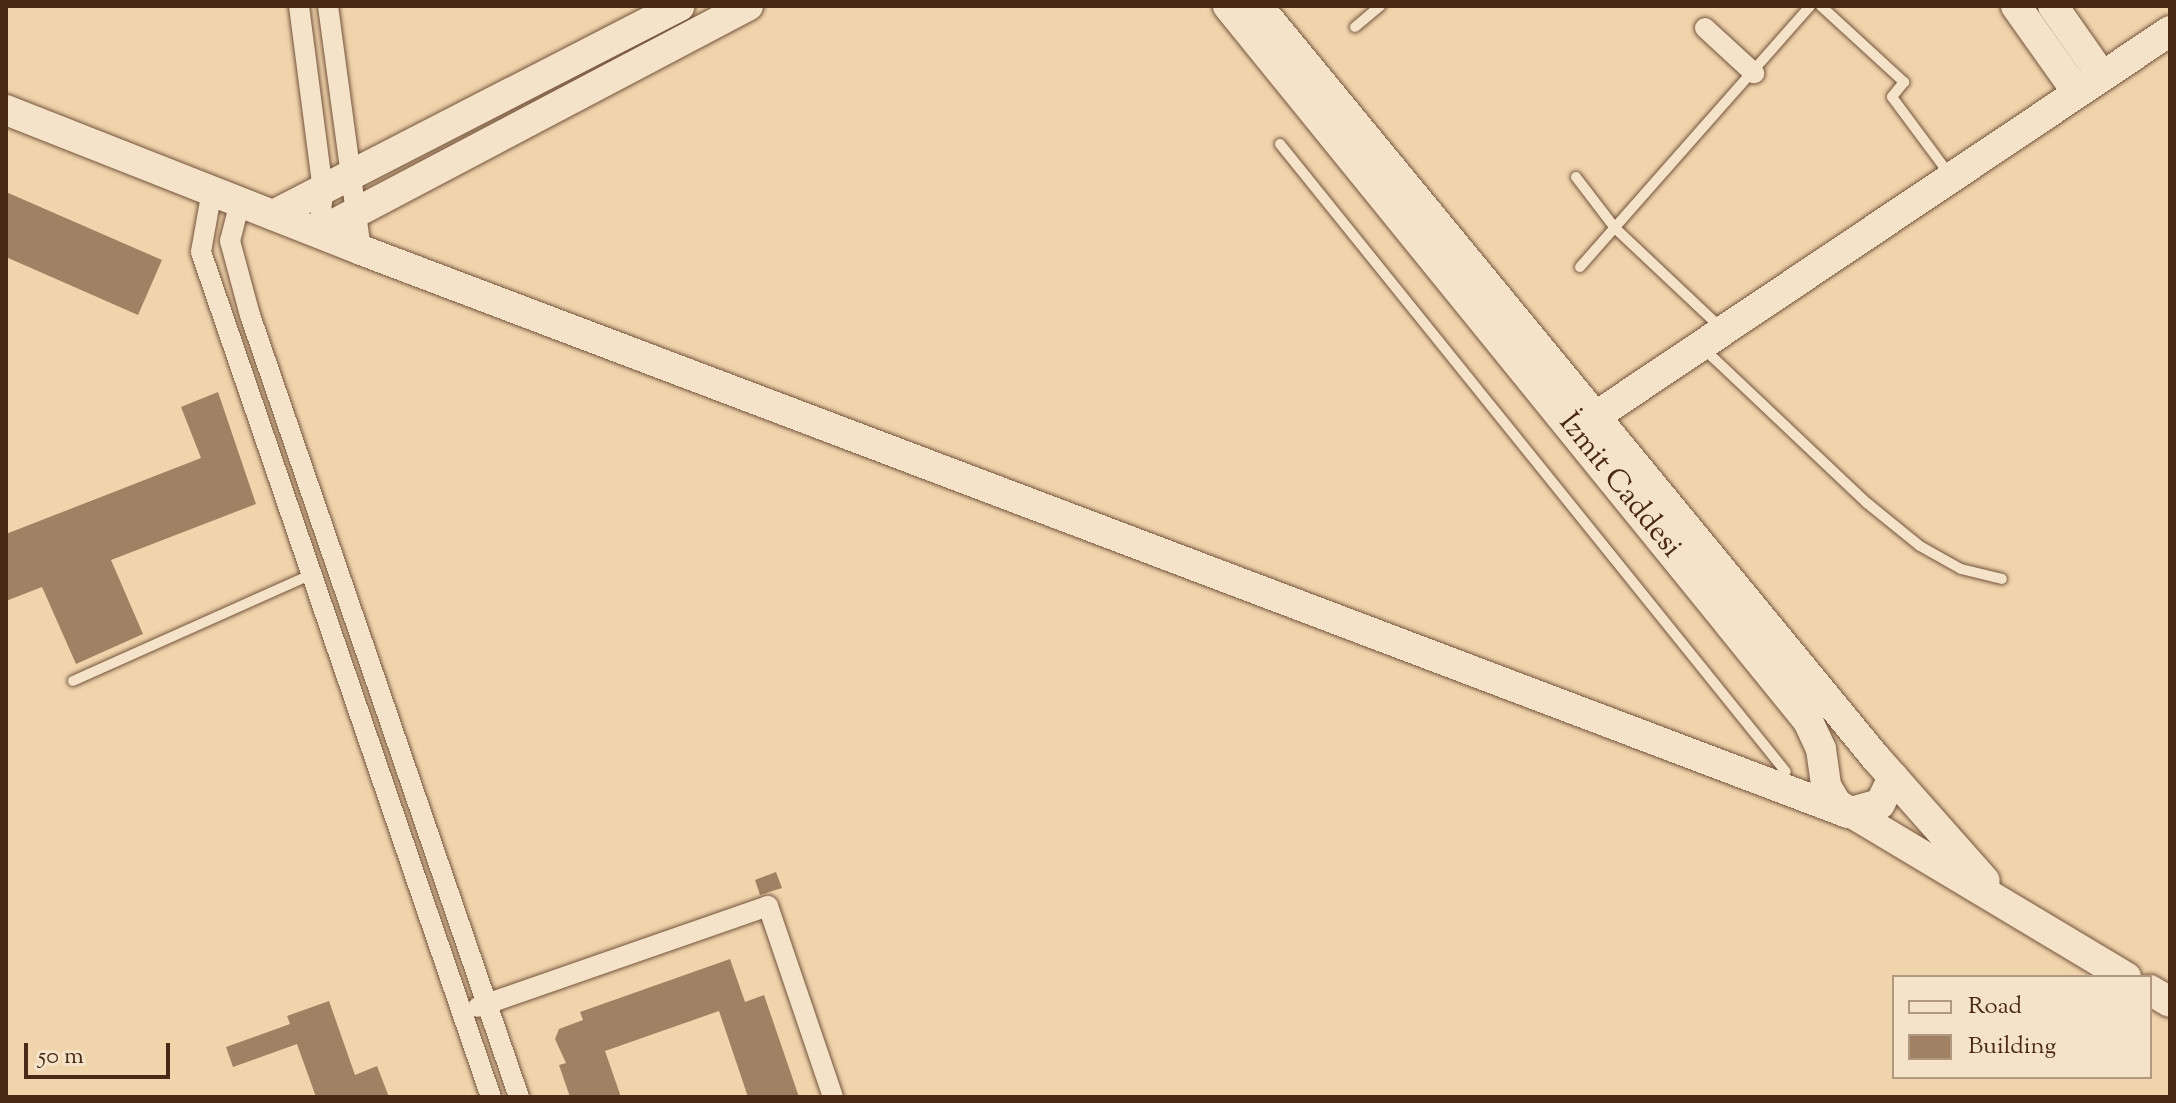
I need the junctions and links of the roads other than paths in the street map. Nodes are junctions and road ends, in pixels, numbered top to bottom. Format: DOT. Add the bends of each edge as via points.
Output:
graph roads {
  1 [pos="299,6"];
  2 [pos="328,6"];
  3 [pos="679,6"];
  4 [pos="748,6"];
  5 [pos="1228,6"];
  6 [pos="1258,6"];
  7 [pos="1380,6"];
  8 [pos="1810,6"];
  9 [pos="1821,6"];
  10 [pos="2016,6"];
  11 [pos="2053,6"];
  12 [pos="1355,27"];
  13 [pos="1705,28"];
  14 [pos="2170,31"];
  15 [pos="1754,73"];
  16 [pos="2089,84"];
  17 [pos="6,110"];
  18 [pos="1280,144"];
  19 [pos="1576,177"];
  20 [pos="1951,177"];
  21 [pos="351,178"];
  22 [pos="212,190"];
  23 [pos="323,192"];
  24 [pos="240,202"];
  25 [pos="356,212"];
  26 [pos="273,215"];
  27 [pos="1615,228"];
  28 [pos="319,232"];
  29 [pos="361,250"];
  30 [pos="1580,267"];
  31 [pos="1711,337"];
  32 [pos="1596,416"];
  33 [pos="312,574"];
  34 [pos="2002,579"];
  35 [pos="73,681"];
  36 [pos="1670,745"];
  37 [pos="1884,768"];
  38 [pos="1823,769"];
  39 [pos="1786,772"];
  40 [pos="1848,813"];
  41 [pos="2030,923"];
  42 [pos="2122,975"];
  43 [pos="2152,991"];
  44 [pos="2170,1002"];
  45 [pos="488,1003"];
  46 [pos="462,1012"];
  47 [pos="491,1097"];
  48 [pos="519,1097"];
  49 [pos="833,1097"];
  1 -- 23 [label="street"];
  2 -- 21 [label="street"];
  3 -- 21 [label="street"];
  4 -- 25 [label="street"];
  5 -- 38 [label="street, İzmit Caddesi" via="1808,721 1821,749"];
  6 -- 32 [label="street, İzmit Caddesi"];
  7 -- 12 [label="lane"];
  8 -- 15 [label="lane"];
  9 -- 20 [label="lane" via="1904,82 1892,97"];
  10 -- 16 [label="street"];
  11 -- 16 [label="street"];
  13 -- 15 [label="street"];
  14 -- 16 [label="street"];
  15 -- 27 [label="lane"];
  16 -- 20 [label="street"];
  17 -- 22 [label="street"];
  18 -- 39 [label="lane"];
  19 -- 27 [label="lane"];
  20 -- 31 [label="street"];
  21 -- 23 [label="street"];
  21 -- 25 [label="street"];
  22 -- 24 [label="street"];
  22 -- 33 [label="street" via="201,252"];
  23 -- 26 [label="street"];
  23 -- 28 [label="street"];
  24 -- 26 [label="street"];
  24 -- 45 [label="street" via="230,241 250,315"];
  25 -- 28 [label="street"];
  25 -- 29 [label="street"];
  26 -- 28 [label="street"];
  27 -- 30 [label="lane"];
  27 -- 31 [label="lane"];
  28 -- 29 [label="street"];
  29 -- 36 [label="street"];
  31 -- 32 [label="street"];
  31 -- 34 [label="lane" via="1867,503 1920,546 1961,569"];
  32 -- 37 [label="street, İzmit Caddesi"];
  33 -- 35 [label="lane"];
  33 -- 46 [label="street"];
  36 -- 39 [label="street"];
  36 -- 40 [label="street"];
  37 -- 38 [label="street" via="1845,759"];
  37 -- 40 [label="street" via="1880,804"];
  37 -- 41 [label="street, İzmit Caddesi" via="1951,847"];
  38 -- 39 [label="street"];
  38 -- 40 [label="street, İzmit Caddesi" via="1831,796"];
  40 -- 41 [label="street, İzmit Caddesi"];
  41 -- 42 [label="street, İzmit Caddesi"];
  43 -- 44 [label="street"];
  45 -- 46 [label="street"];
  45 -- 48 [label="street"];
  45 -- 49 [label="street" via="768,906"];
  46 -- 47 [label="street"];
}
